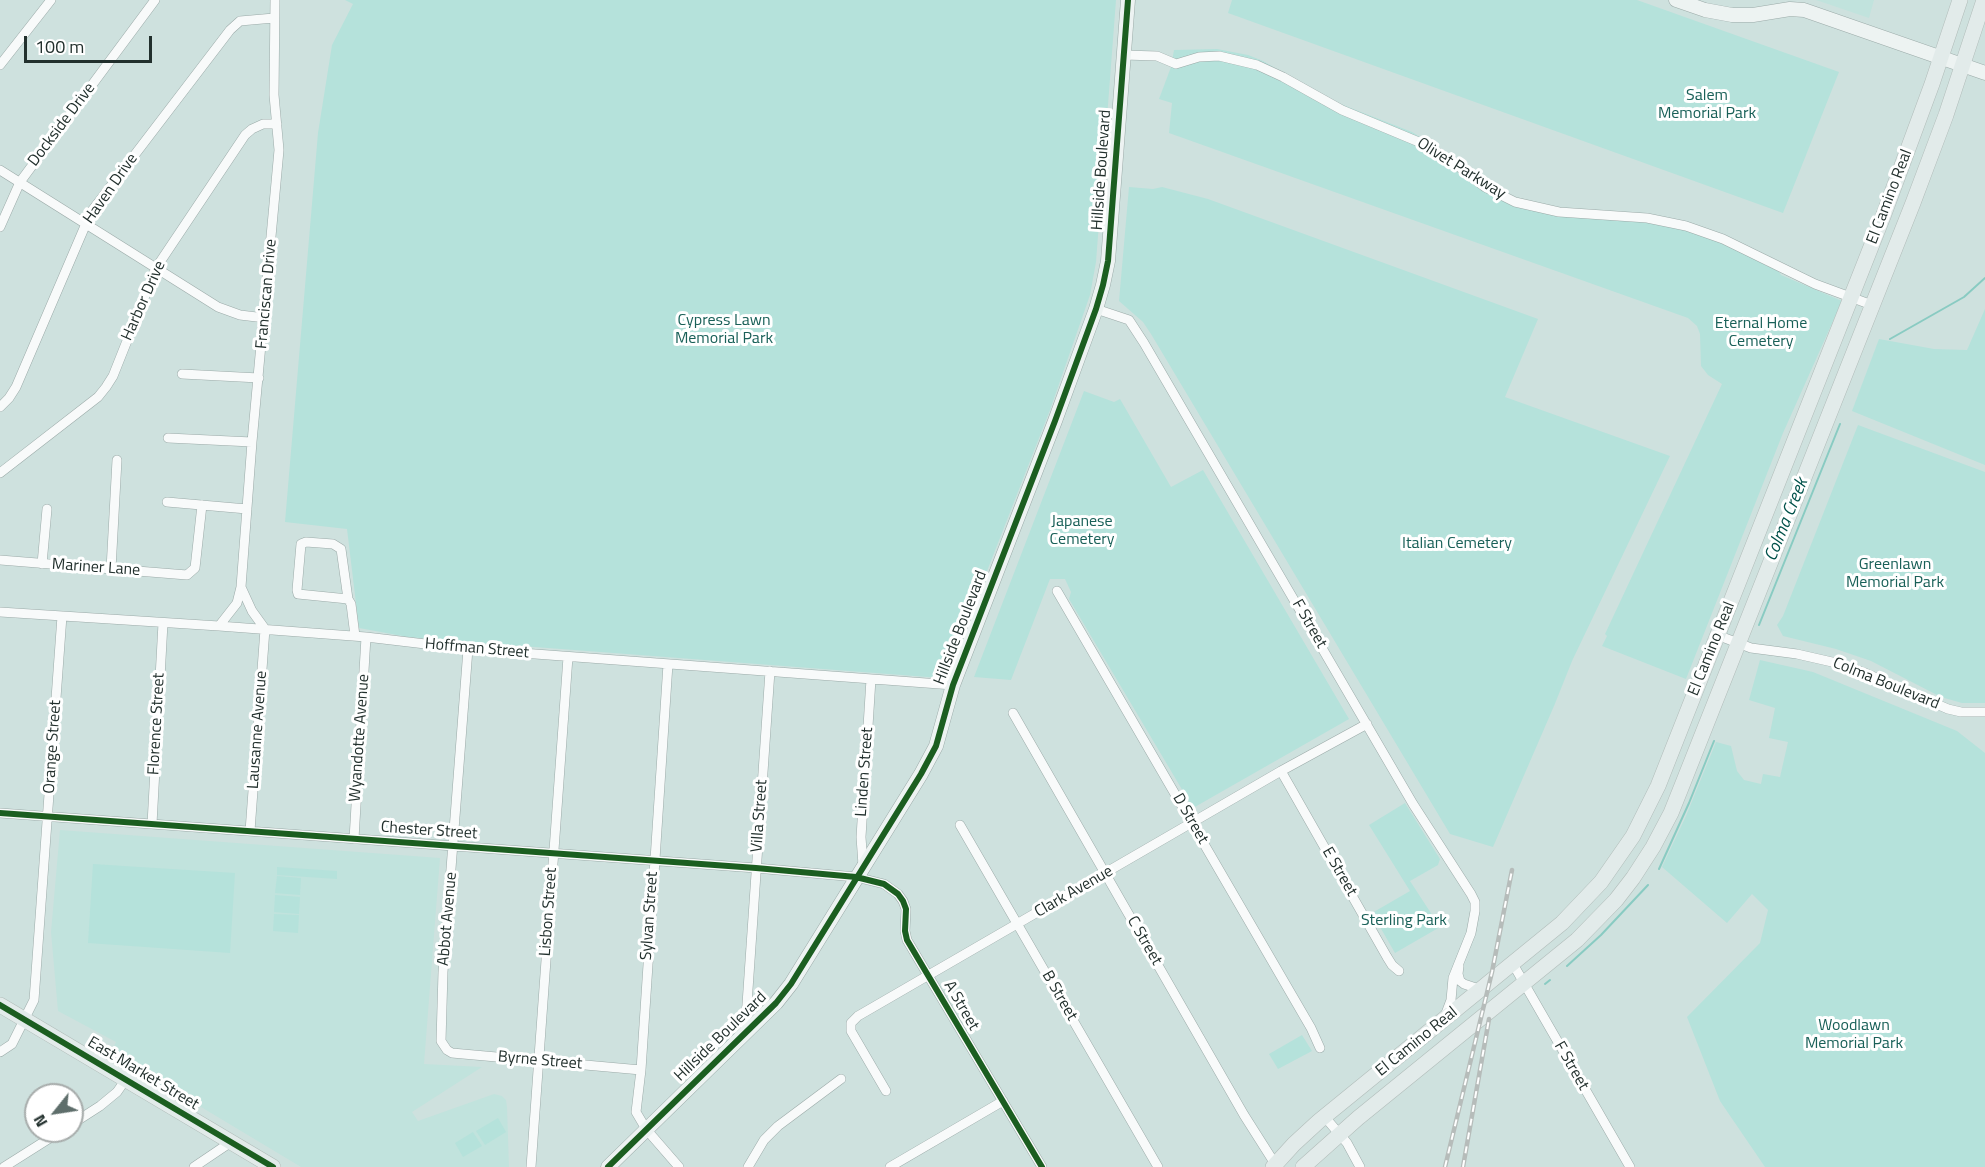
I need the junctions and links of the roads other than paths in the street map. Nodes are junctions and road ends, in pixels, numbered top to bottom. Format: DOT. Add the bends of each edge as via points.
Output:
graph roads {
  1 [pos="51,0"];
  2 [pos="155,0"];
  3 [pos="275,0"];
  4 [pos="1128,0"];
  5 [pos="1676,0"];
  6 [pos="1960,0"];
  7 [pos="1984,0"];
  8 [pos="274,18"];
  9 [pos="1124,54"];
  10 [pos="1941,58"];
  11 [pos="0,65"];
  12 [pos="1962,65"];
  13 [pos="1985,73"];
  14 [pos="278,124"];
  15 [pos="0,170"];
  16 [pos="20,182"];
  17 [pos="85,223"];
  18 [pos="0,227"];
  19 [pos="156,268"];
  20 [pos="1851,297"];
  21 [pos="1872,306"];
  22 [pos="1096,309"];
  23 [pos="265,318"];
  24 [pos="182,374"];
  25 [pos="259,378"];
  26 [pos="0,407"];
  27 [pos="168,438"];
  28 [pos="252,442"];
  29 [pos="117,460"];
  30 [pos="0,473"];
  31 [pos="167,502"];
  32 [pos="202,506"];
  33 [pos="47,509"];
  34 [pos="247,510"];
  35 [pos="0,560"];
  36 [pos="42,564"];
  37 [pos="111,569"];
  38 [pos="242,587"];
  39 [pos="1057,591"];
  40 [pos="348,599"];
  41 [pos="0,612"];
  42 [pos="62,616"];
  43 [pos="163,623"];
  44 [pos="219,626"];
  45 [pos="265,629"];
  46 [pos="1717,635"];
  47 [pos="355,636"];
  48 [pos="366,637"];
  49 [pos="1738,644"];
  50 [pos="468,650"];
  51 [pos="568,657"];
  52 [pos="668,664"];
  53 [pos="770,671"];
  54 [pos="871,679"];
  55 [pos="953,685"];
  56 [pos="1985,712"];
  57 [pos="1013,713"];
  58 [pos="1367,724"];
  59 [pos="1281,771"];
  60 [pos="0,813"];
  61 [pos="48,816"];
  62 [pos="1193,823"];
  63 [pos="152,824"];
  64 [pos="960,825"];
  65 [pos="250,831"];
  66 [pos="354,839"];
  67 [pos="453,846"];
  68 [pos="554,854"];
  69 [pos="654,861"];
  70 [pos="756,868"];
  71 [pos="860,871"];
  72 [pos="1105,874"];
  73 [pos="1018,924"];
  74 [pos="1459,964"];
  75 [pos="1513,964"];
  76 [pos="1399,971"];
  77 [pos="928,976"];
  78 [pos="1524,985"];
  79 [pos="1484,988"];
  80 [pos="0,1005"];
  81 [pos="25,1019"];
  82 [pos="1443,1021"];
  83 [pos="746,1033"];
  84 [pos="443,1045"];
  85 [pos="1320,1048"];
  86 [pos="0,1052"];
  87 [pos="538,1061"];
  88 [pos="641,1070"];
  89 [pos="126,1079"];
  90 [pos="841,1079"];
  91 [pos="886,1092"];
  92 [pos="1003,1101"];
  93 [pos="84,1116"];
  94 [pos="1324,1116"];
  95 [pos="646,1129"];
  96 [pos="1339,1134"];
  97 [pos="231,1142"];
  98 [pos="42,1143"];
  99 [pos="673,1165"];
  100 [pos="1275,1166"];
  101 [pos="4,1167"];
  102 [pos="194,1167"];
  103 [pos="273,1167"];
  104 [pos="531,1167"];
  105 [pos="608,1167"];
  106 [pos="748,1167"];
  107 [pos="890,1167"];
  108 [pos="1042,1167"];
  109 [pos="1158,1167"];
  110 [pos="1303,1167"];
  111 [pos="1360,1167"];
  112 [pos="1630,1167"];
  1 -- 11 [label="street"];
  2 -- 16 [label="street, Dockside Drive"];
  3 -- 8 [label="street, Franciscan Drive"];
  4 -- 9 [label="main road, Hillside Boulevard"];
  5 -- 10 [label="main road" via="1732,15 1804,10"];
  6 -- 10 [label="main road, El Camino Real"];
  7 -- 12 [label="main road, El Camino Real"];
  8 -- 14 [label="street, Franciscan Drive"];
  8 -- 17 [label="street, Haven Drive" via="240,21 230,30"];
  9 -- 20 [label="street, Olivet Parkway" via="1157,56 1176,64 1209,56 1257,65 1342,110 1426,146 1485,187 1515,202 1559,212 1676,222"];
  9 -- 22 [label="main road, Hillside Boulevard" via="1108,261"];
  10 -- 12 [label="main road"];
  10 -- 20 [label="main road, El Camino Real"];
  12 -- 13 [label="main road"];
  12 -- 21 [label="main road, El Camino Real"];
  14 -- 19 [label="street, Harbor Drive" via="263,124 245,135"];
  14 -- 23 [label="street, Franciscan Drive"];
  15 -- 16 [label="street"];
  16 -- 17 [label="street"];
  16 -- 18 [label="street, Dockside Drive"];
  17 -- 19 [label="street"];
  17 -- 26 [label="street, Haven Drive" via="16,387"];
  19 -- 23 [label="street" via="218,307"];
  19 -- 30 [label="street, Harbor Drive" via="106,387"];
  20 -- 21 [label="street, Olivet Parkway"];
  20 -- 46 [label="main road, El Camino Real"];
  21 -- 49 [label="main road, El Camino Real"];
  22 -- 55 [label="main road, Hillside Boulevard"];
  22 -- 58 [label="street, F Street" via="1129,320"];
  23 -- 25 [label="street, Franciscan Drive"];
  24 -- 25 [label="street"];
  25 -- 28 [label="street, Franciscan Drive"];
  27 -- 28 [label="street"];
  28 -- 34 [label="street, Franciscan Drive"];
  29 -- 37 [label="street"];
  31 -- 32 [label="street"];
  32 -- 34 [label="street"];
  32 -- 37 [label="street, Mariner Lane" via="197,561 192,572 182,575"];
  33 -- 36 [label="street"];
  34 -- 38 [label="street, Franciscan Drive"];
  35 -- 36 [label="street, Mariner Lane"];
  36 -- 37 [label="street, Mariner Lane"];
  38 -- 44 [label="street, Franciscan Drive" via="237,603"];
  38 -- 45 [label="street, Franciscan Drive"];
  39 -- 62 [label="street, D Street"];
  40 -- 40 [label="street" via="339,547 301,544 298,594"];
  40 -- 47 [label="street"];
  41 -- 42 [label="street, Hoffman Street"];
  42 -- 43 [label="street, Hoffman Street"];
  42 -- 61 [label="street, Orange Street"];
  43 -- 44 [label="street, Hoffman Street"];
  43 -- 63 [label="street, Florence Street"];
  44 -- 45 [label="street, Hoffman Street"];
  45 -- 47 [label="street, Hoffman Street"];
  45 -- 65 [label="street, Lausanne Avenue"];
  46 -- 49 [label="street, Colma Boulevard"];
  46 -- 75 [label="main road, El Camino Real" via="1654,794 1628,844 1582,903"];
  47 -- 48 [label="street, Hoffman Street"];
  48 -- 50 [label="street, Hoffman Street"];
  48 -- 66 [label="street, Wyandotte Avenue"];
  49 -- 56 [label="street, Colma Boulevard" via="1832,662 1948,709"];
  49 -- 78 [label="main road, El Camino Real" via="1674,805 1648,855 1628,886 1597,921"];
  50 -- 51 [label="street, Hoffman Street"];
  50 -- 67 [label="street, Abbot Avenue"];
  51 -- 52 [label="street, Hoffman Street"];
  51 -- 68 [label="street, Lisbon Street"];
  52 -- 53 [label="street, Hoffman Street"];
  52 -- 69 [label="street, Sylvan Street"];
  53 -- 54 [label="street, Hoffman Street"];
  53 -- 70 [label="street, Villa Street"];
  54 -- 55 [label="street, Hoffman Street"];
  54 -- 71 [label="street, Linden Street"];
  55 -- 71 [label="main road, Hillside Boulevard" via="936,747"];
  57 -- 72 [label="street, C Street"];
  58 -- 59 [label="street, Clark Avenue"];
  58 -- 74 [label="street, F Street" via="1475,902 1471,933"];
  59 -- 62 [label="street, Clark Avenue"];
  59 -- 76 [label="street, E Street" via="1384,953"];
  60 -- 61 [label="street, Chester Street"];
  61 -- 63 [label="street, Chester Street"];
  61 -- 81 [label="street, Orange Street" via="34,1000"];
  62 -- 72 [label="street, Clark Avenue"];
  62 -- 85 [label="street, D Street"];
  63 -- 65 [label="street, Chester Street"];
  64 -- 73 [label="street, B Street"];
  65 -- 66 [label="street, Chester Street"];
  66 -- 67 [label="street, Chester Street"];
  67 -- 68 [label="street, Chester Street"];
  67 -- 84 [label="street, Abbot Avenue" via="440,1036"];
  68 -- 69 [label="street, Chester Street"];
  68 -- 87 [label="street, Lisbon Street"];
  69 -- 70 [label="street, Chester Street"];
  69 -- 88 [label="street, Sylvan Street"];
  70 -- 71 [label="street, Chester Street"];
  70 -- 83 [label="street, Villa Street"];
  71 -- 77 [label="street, A Street" via="898,894 906,909 907,940"];
  71 -- 83 [label="main road, Hillside Boulevard" via="791,984"];
  72 -- 73 [label="street, Clark Avenue"];
  72 -- 100 [label="street, C Street"];
  73 -- 77 [label="street, Clark Avenue"];
  73 -- 109 [label="street, B Street"];
  74 -- 79 [label="street" via="1460,981 1469,987"];
  74 -- 82 [label="street, F Street"];
  75 -- 78 [label="street, F Street"];
  75 -- 79 [label="main road, El Camino Real"];
  77 -- 91 [label="street, Clark Avenue" via="851,1023 851,1031"];
  77 -- 92 [label="street, A Street"];
  78 -- 96 [label="main road, El Camino Real"];
  78 -- 112 [label="street, F Street"];
  79 -- 82 [label="main road, El Camino Real"];
  80 -- 81 [label="main road, East Market Street"];
  81 -- 86 [label="street, Orange Street" via="12,1044"];
  81 -- 89 [label="main road, East Market Street"];
  82 -- 94 [label="main road, El Camino Real"];
  83 -- 95 [label="main road, Hillside Boulevard"];
  84 -- 87 [label="street, Byrne Street" via="452,1053"];
  87 -- 88 [label="street, Byrne Street"];
  87 -- 104 [label="street, Lisbon Street"];
  88 -- 95 [label="street, Sylvan Street" via="636,1112"];
  89 -- 93 [label="street" via="117,1092"];
  89 -- 97 [label="main road, East Market Street"];
  90 -- 106 [label="street" via="778,1126 764,1140"];
  92 -- 107 [label="street"];
  92 -- 108 [label="street, A Street"];
  94 -- 96 [label="street"];
  94 -- 100 [label="main road, El Camino Real"];
  95 -- 99 [label="street"];
  95 -- 105 [label="main road, Hillside Boulevard"];
  96 -- 110 [label="main road, El Camino Real"];
  96 -- 111 [label="street"];
  97 -- 102 [label="street"];
  97 -- 103 [label="main road, East Market Street"];
  98 -- 101 [label="street"];
}
